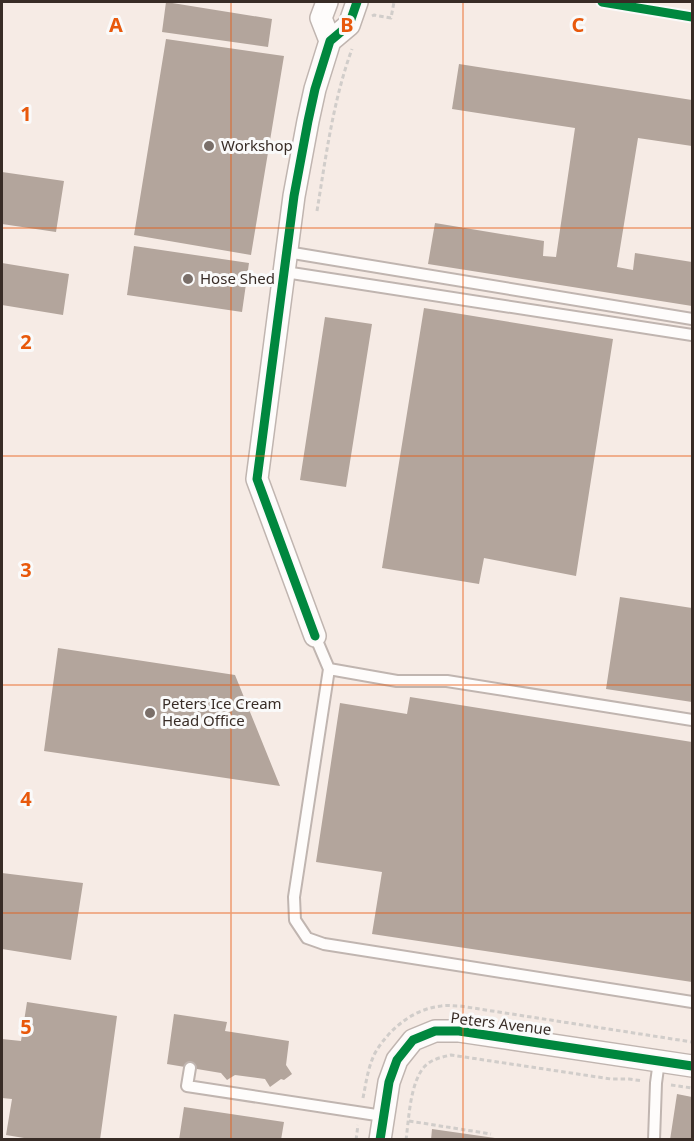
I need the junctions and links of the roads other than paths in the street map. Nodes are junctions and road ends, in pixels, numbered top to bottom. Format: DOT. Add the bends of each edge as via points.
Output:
graph roads {
  1 [pos="327,2"];
  2 [pos="360,11"];
  3 [pos="330,41"];
  4 [pos="286,262"];
  5 [pos="693,319"];
  6 [pos="693,336"];
  7 [pos="315,636"];
  8 [pos="329,669"];
  9 [pos="693,720"];
  10 [pos="693,1002"];
  11 [pos="659,1061"];
  12 [pos="693,1066"];
  13 [pos="190,1068"];
  14 [pos="383,1116"];
  15 [pos="380,1140"];
  16 [pos="654,1140"];
  1 -- 3 [label="street" via="321,18"];
  2 -- 3 [label="street"];
  3 -- 4 [label="street" via="308,120"];
  4 -- 5 [label="lane"];
  4 -- 6 [label="lane"];
  4 -- 7 [label="street" via="257,479"];
  7 -- 8 [label="lane"];
  8 -- 9 [label="lane" via="397,681 447,681"];
  8 -- 10 [label="lane" via="294,897 295,920 307,938 324,944"];
  11 -- 12 [label="street, Peters Avenue"];
  11 -- 14 [label="street, Peters Avenue" via="459,1031 435,1031 413,1040 397,1060"];
  11 -- 16 [label="lane"];
  13 -- 14 [label="lane" via="187,1086"];
  14 -- 15 [label="street, Peters Avenue"];
}
